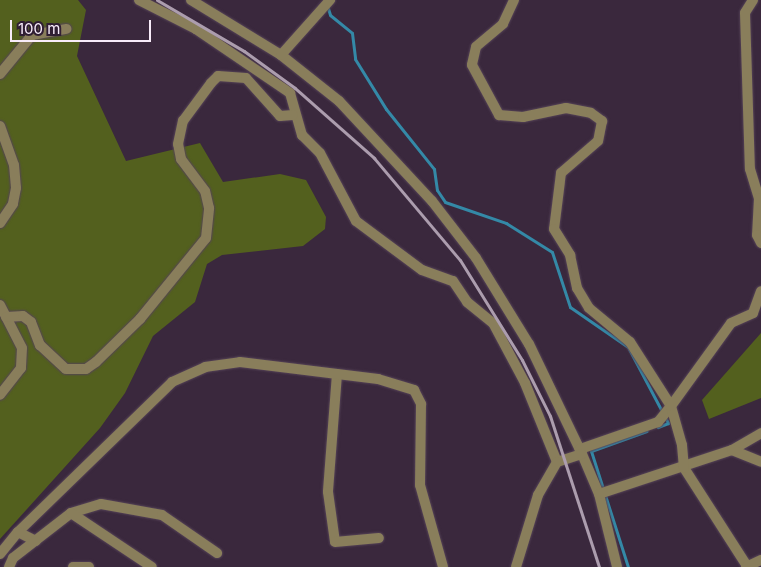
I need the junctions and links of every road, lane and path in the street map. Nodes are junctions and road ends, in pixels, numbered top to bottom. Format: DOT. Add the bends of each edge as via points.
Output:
graph roads {
  1 [pos="139,0"];
  2 [pos="191,0"];
  3 [pos="330,0"];
  4 [pos="514,0"];
  5 [pos="753,0"];
  6 [pos="66,29"];
  7 [pos="281,55"];
  8 [pos="0,74"];
  9 [pos="293,115"];
  10 [pos="0,126"];
  11 [pos="0,223"];
  12 [pos="761,243"];
  13 [pos="761,292"];
  14 [pos="0,306"];
  15 [pos="6,317"];
  16 [pos="337,374"];
  17 [pos="0,395"];
  18 [pos="671,406"];
  19 [pos="761,433"];
  20 [pos="732,450"];
  21 [pos="581,452"];
  22 [pos="557,462"];
  23 [pos="761,462"];
  24 [pos="684,468"];
  25 [pos="599,494"];
  26 [pos="71,513"];
  27 [pos="18,532"];
  28 [pos="379,538"];
  29 [pos="36,540"];
  30 [pos="217,553"];
  31 [pos="0,554"];
  32 [pos="761,560"];
  33 [pos="747,566"];
  34 [pos="8,567"];
  35 [pos="73,567"];
  36 [pos="90,567"];
  37 [pos="152,567"];
  38 [pos="443,567"];
  39 [pos="516,567"];
  40 [pos="617,567"];
  1 -- 9 [label="street" via="196,29 290,93"];
  2 -- 7 [label="street"];
  3 -- 7 [label="street"];
  4 -- 18 [label="street" via="503,24 476,47 472,65 499,115 523,116 566,108 591,113 602,121 598,141 562,173 554,229 570,255 577,288 589,308 630,342"];
  5 -- 12 [label="street" via="745,13 750,169 759,198 757,235"];
  6 -- 8 [label="street" via="32,34"];
  7 -- 21 [label="street" via="339,101 389,153 476,258 529,344"];
  9 -- 15 [label="street" via="280,116 246,78 218,76 210,83 183,121 178,144 181,159 205,191 210,208 206,238 140,319 86,369 66,369 40,345 31,322 23,316"];
  9 -- 22 [label="street" via="302,135 320,153 356,220 422,270 453,281 466,302 493,323 525,383"];
  10 -- 11 [label="street" via="14,166 16,188 13,204"];
  13 -- 18 [label="street" via="753,313 731,323"];
  14 -- 15 [label="street"];
  15 -- 17 [label="street" via="22,348 21,368"];
  16 -- 27 [label="street" via="240,362 205,367 172,382"];
  16 -- 28 [label="street" via="328,492 334,542"];
  16 -- 38 [label="street" via="401,383 414,390 421,404 420,485"];
  18 -- 21 [label="street" via="658,422"];
  18 -- 24 [label="street" via="682,445"];
  19 -- 20 [label="street"];
  20 -- 23 [label="street"];
  20 -- 24 [label="street"];
  21 -- 22 [label="street"];
  21 -- 25 [label="street"];
  22 -- 39 [label="street" via="538,495"];
  24 -- 25 [label="street"];
  24 -- 33 [label="street"];
  25 -- 40 [label="street"];
  26 -- 29 [label="street"];
  26 -- 30 [label="street" via="101,504 162,515"];
  26 -- 37 [label="street"];
  27 -- 29 [label="street"];
  27 -- 31 [label="street"];
  29 -- 34 [label="street" via="13,558"];
  32 -- 33 [label="street"];
  35 -- 36 [label="street"];
}
